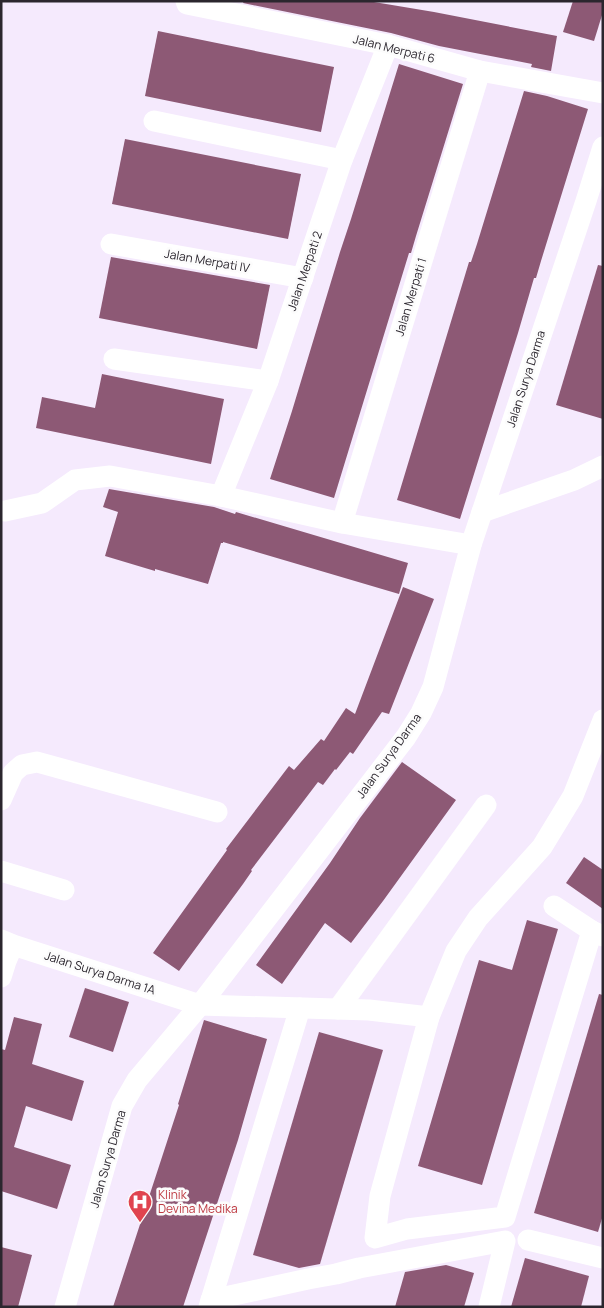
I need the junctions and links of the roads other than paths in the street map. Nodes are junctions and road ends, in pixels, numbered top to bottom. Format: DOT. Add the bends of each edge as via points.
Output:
graph roads {
  1 [pos="186,1"];
  2 [pos="388,46"];
  3 [pos="480,71"];
  4 [pos="603,94"];
  5 [pos="154,121"];
  6 [pos="603,147"];
  7 [pos="342,160"];
  8 [pos="111,244"];
  9 [pos="303,278"];
  10 [pos="114,359"];
  11 [pos="268,381"];
  12 [pos="603,466"];
  13 [pos="221,496"];
  14 [pos="482,512"];
  15 [pos="2,513"];
  16 [pos="342,523"];
  17 [pos="471,545"];
  18 [pos="603,720"];
  19 [pos="1,800"];
  20 [pos="486,805"];
  21 [pos="217,812"];
  22 [pos="1,871"];
  23 [pos="64,890"];
  24 [pos="554,906"];
  25 [pos="597,934"];
  26 [pos="7,942"];
  27 [pos="1,977"];
  28 [pos="200,1005"];
  29 [pos="300,1008"];
  30 [pos="338,1009"];
  31 [pos="429,1017"];
  32 [pos="528,1240"];
  33 [pos="603,1258"];
  34 [pos="210,1304"];
  35 [pos="65,1307"];
  36 [pos="489,1307"];
  1 -- 2 [label="street, Jalan Merpati 6"];
  2 -- 3 [label="street, Jalan Merpati 6"];
  2 -- 7 [label="street, Jalan Merpati 2"];
  3 -- 4 [label="street, Jalan Merpati 6"];
  3 -- 16 [label="street, Jalan Merpati 1"];
  5 -- 7 [label="street"];
  6 -- 14 [label="street, Jalan Surya Darma"];
  7 -- 9 [label="street, Jalan Merpati 2"];
  8 -- 9 [label="street, Jalan Merpati IV"];
  9 -- 11 [label="street, Jalan Merpati 2"];
  10 -- 11 [label="street"];
  11 -- 13 [label="street, Jalan Merpati 2"];
  12 -- 14 [label="street" via="574,480"];
  13 -- 15 [label="street" via="110,476 75,480 42,504"];
  13 -- 16 [label="street"];
  14 -- 17 [label="street, Jalan Surya Darma"];
  16 -- 17 [label="street"];
  17 -- 28 [label="street, Jalan Surya Darma" via="433,687 421,713 406,737"];
  18 -- 31 [label="street" via="572,796 542,847 478,918 456,951"];
  19 -- 21 [label="street" via="13,773 22,765 37,762"];
  20 -- 30 [label="street"];
  22 -- 23 [label="street"];
  24 -- 25 [label="street"];
  25 -- 31 [label="street" via="505,1217 407,1229 376,1238 380,1196"];
  26 -- 27 [label="street"];
  26 -- 28 [label="street, Jalan Surya Darma 1A"];
  28 -- 29 [label="street, Jalan Surya Darma 1A"];
  28 -- 35 [label="street, Jalan Surya Darma" via="137,1080 122,1106"];
  29 -- 30 [label="street, Jalan Surya Darma 1A"];
  29 -- 34 [label="street"];
  30 -- 31 [label="street, Jalan Surya Darma 1A"];
  32 -- 33 [label="street"];
  34 -- 36 [label="street" via="360,1268 505,1240"];
}
